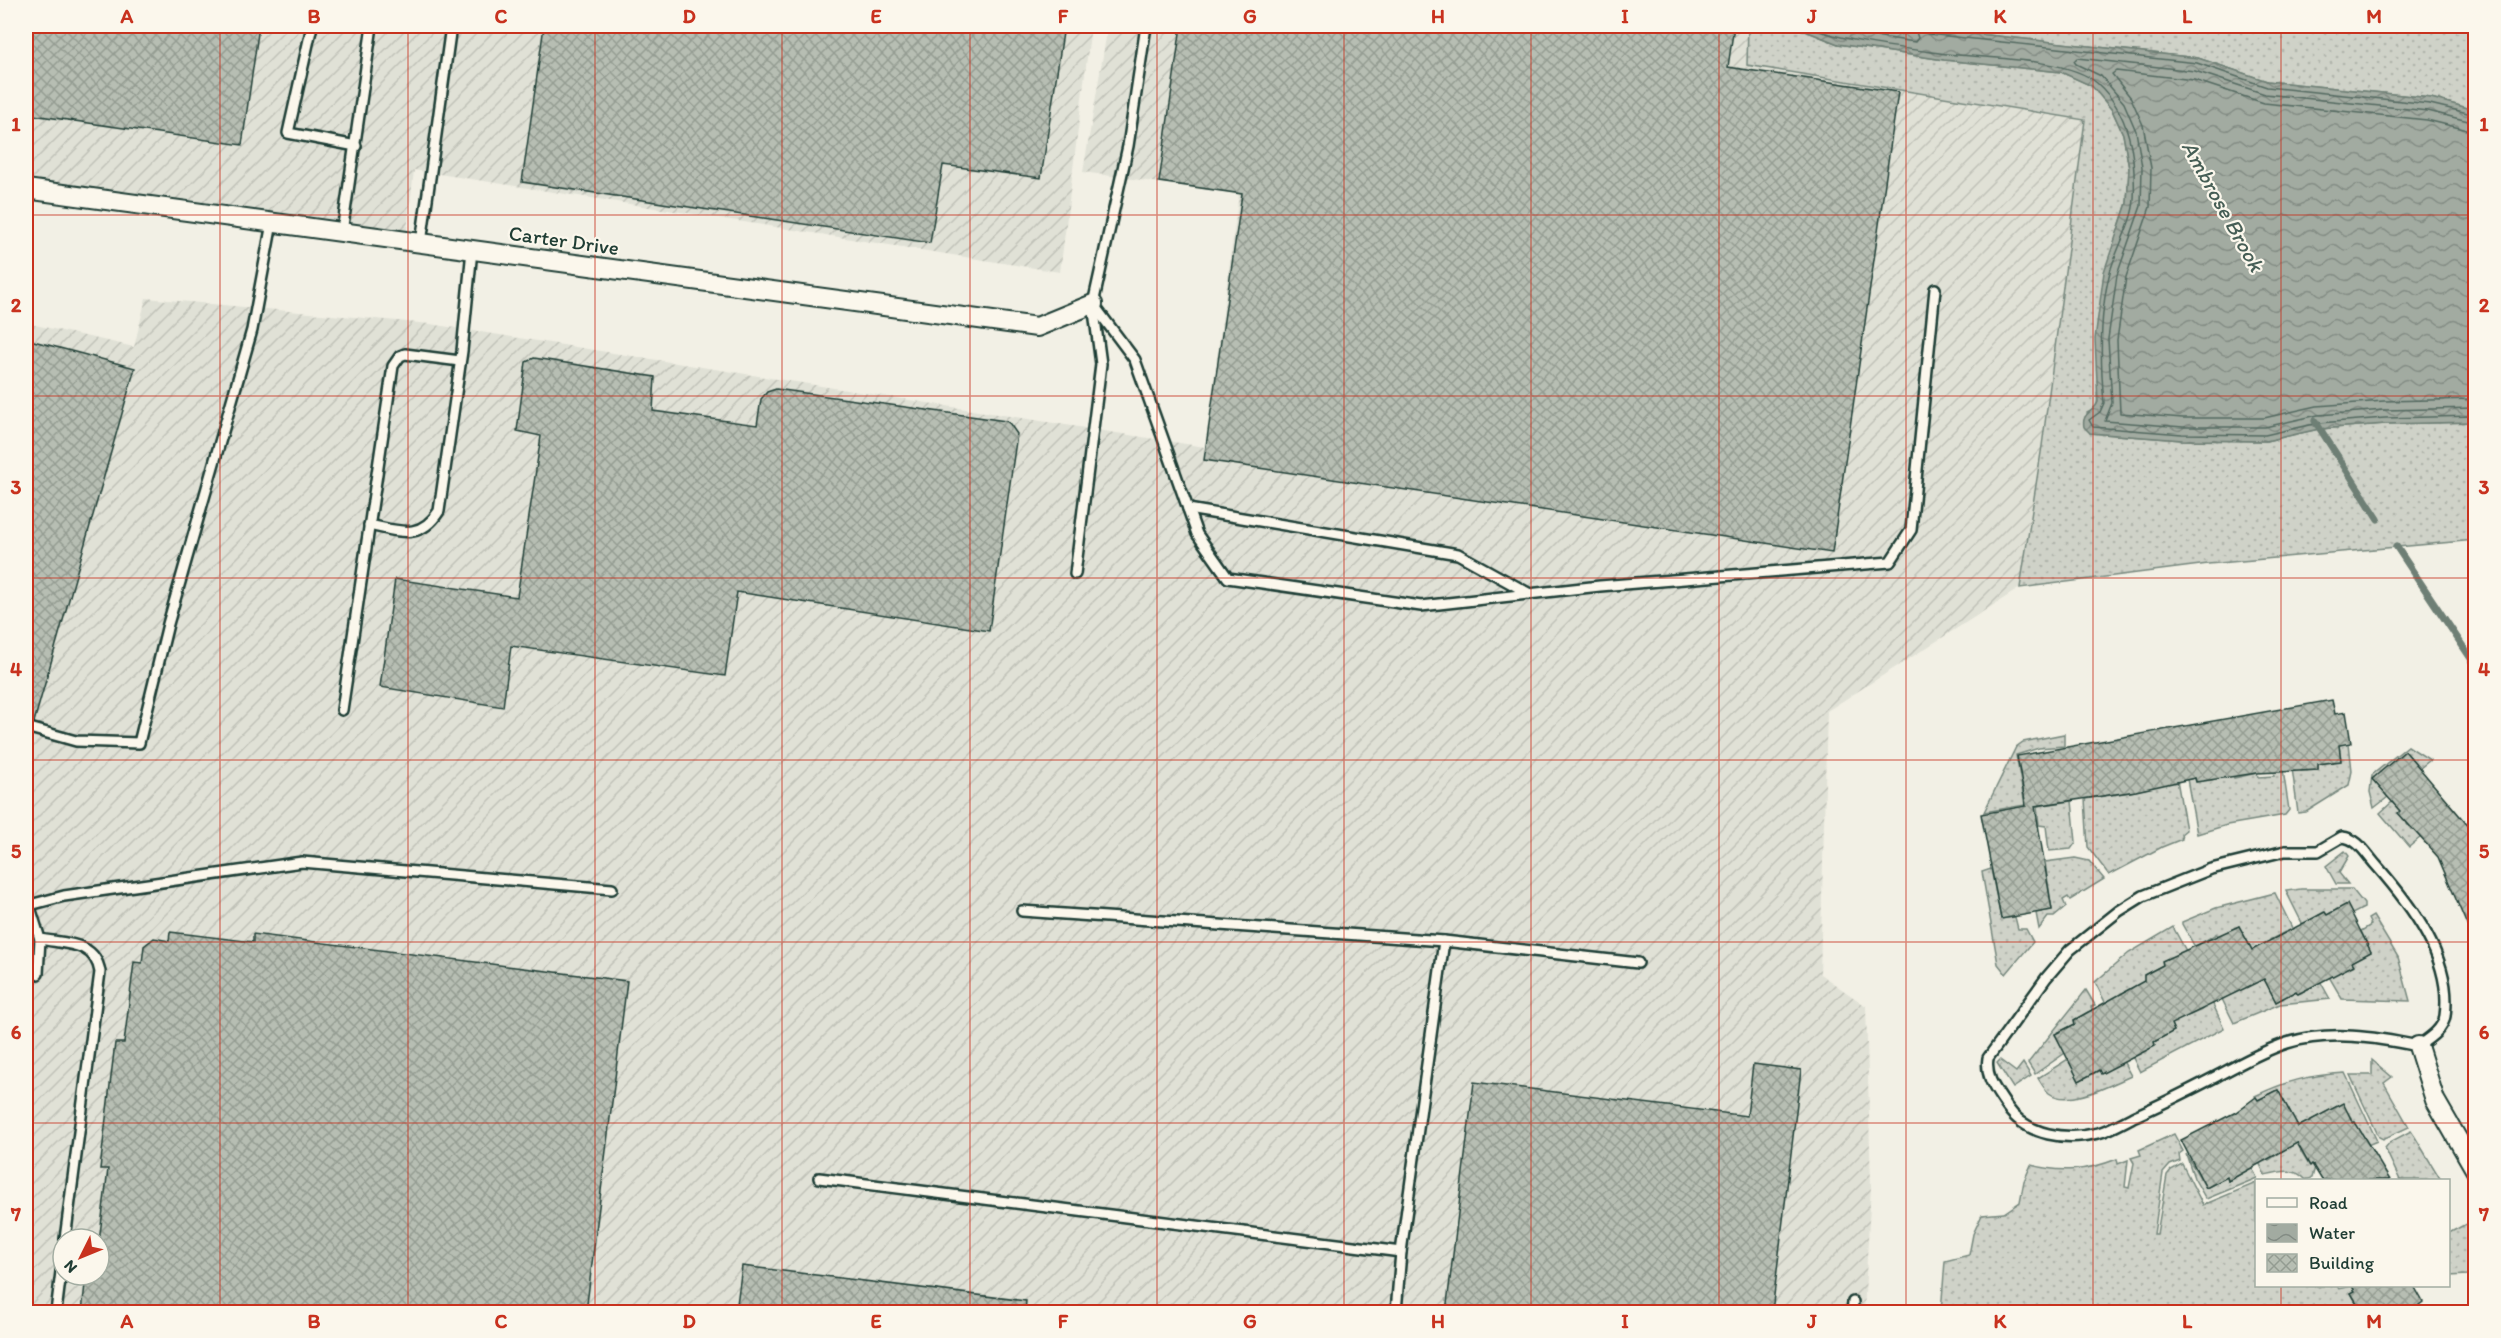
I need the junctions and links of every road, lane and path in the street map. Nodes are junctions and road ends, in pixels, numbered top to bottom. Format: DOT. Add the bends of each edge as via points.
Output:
graph roads {
  1 [pos="312,26"];
  2 [pos="372,26"];
  3 [pos="451,26"];
  4 [pos="1146,26"];
  5 [pos="356,146"];
  6 [pos="26,189"];
  7 [pos="272,223"];
  8 [pos="342,232"];
  9 [pos="421,243"];
  10 [pos="472,250"];
  11 [pos="1935,289"];
  12 [pos="1092,304"];
  13 [pos="460,361"];
  14 [pos="1188,509"];
  15 [pos="369,525"];
  16 [pos="1075,574"];
  17 [pos="1530,594"];
  18 [pos="342,710"];
  19 [pos="26,727"];
  20 [pos="612,889"];
  21 [pos="27,905"];
  22 [pos="1022,911"];
  23 [pos="40,939"];
  24 [pos="1444,941"];
  25 [pos="1638,963"];
  26 [pos="26,973"];
  27 [pos="2418,1046"];
  28 [pos="2475,1171"];
  29 [pos="819,1178"];
  30 [pos="67,1227"];
  31 [pos="1401,1252"];
  32 [pos="59,1287"];
  33 [pos="1853,1302"];
  34 [pos="56,1312"];
  35 [pos="1396,1312"];
  36 [pos="1852,1312"];
  1 -- 5 [label="lane" via="288,133"];
  2 -- 5 [label="lane"];
  3 -- 9 [label="lane"];
  4 -- 12 [label="lane" via="1128,146"];
  5 -- 8 [label="lane"];
  6 -- 7 [label="street, Carter Drive"];
  7 -- 8 [label="street, Carter Drive"];
  7 -- 19 [label="lane" via="252,330 168,624 139,743 76,741"];
  8 -- 9 [label="street, Carter Drive"];
  9 -- 10 [label="street, Carter Drive"];
  10 -- 12 [label="street, Carter Drive" via="1037,327"];
  10 -- 13 [label="lane"];
  11 -- 17 [label="lane" via="1911,530 1890,562"];
  12 -- 14 [label="lane" via="1135,360"];
  12 -- 16 [label="lane" via="1101,364"];
  13 -- 15 [label="lane" via="439,511 419,531"];
  13 -- 15 [label="lane" via="405,354 395,361"];
  14 -- 17 [label="lane" via="1458,554"];
  14 -- 17 [label="lane" via="1197,534 1228,578 1421,606"];
  15 -- 18 [label="lane"];
  20 -- 21 [label="lane" via="302,862 64,896"];
  21 -- 23 [label="lane"];
  22 -- 24 [label="lane"];
  23 -- 26 [label="lane" via="38,974"];
  23 -- 30 [label="lane" via="86,948 94,955 100,972"];
  24 -- 25 [label="lane"];
  24 -- 31 [label="lane"];
  27 -- 27 [label="lane" via="2346,1036 2290,1042 2266,1050 2101,1132 2082,1136 2043,1133 2026,1124 2010,1112 1986,1071 1992,1049 2046,978 2070,950 2119,911 2143,896 2211,869 2285,851 2318,850 2342,837 2355,840 2400,893 2422,926 2437,960 2445,988 2445,1019 2438,1031"];
  27 -- 28 [label="street" via="2435,1100"];
  29 -- 31 [label="lane"];
  31 -- 35 [label="lane"];
  32 -- 34 [label="lane"];
  33 -- 36 [label="lane"];
}
